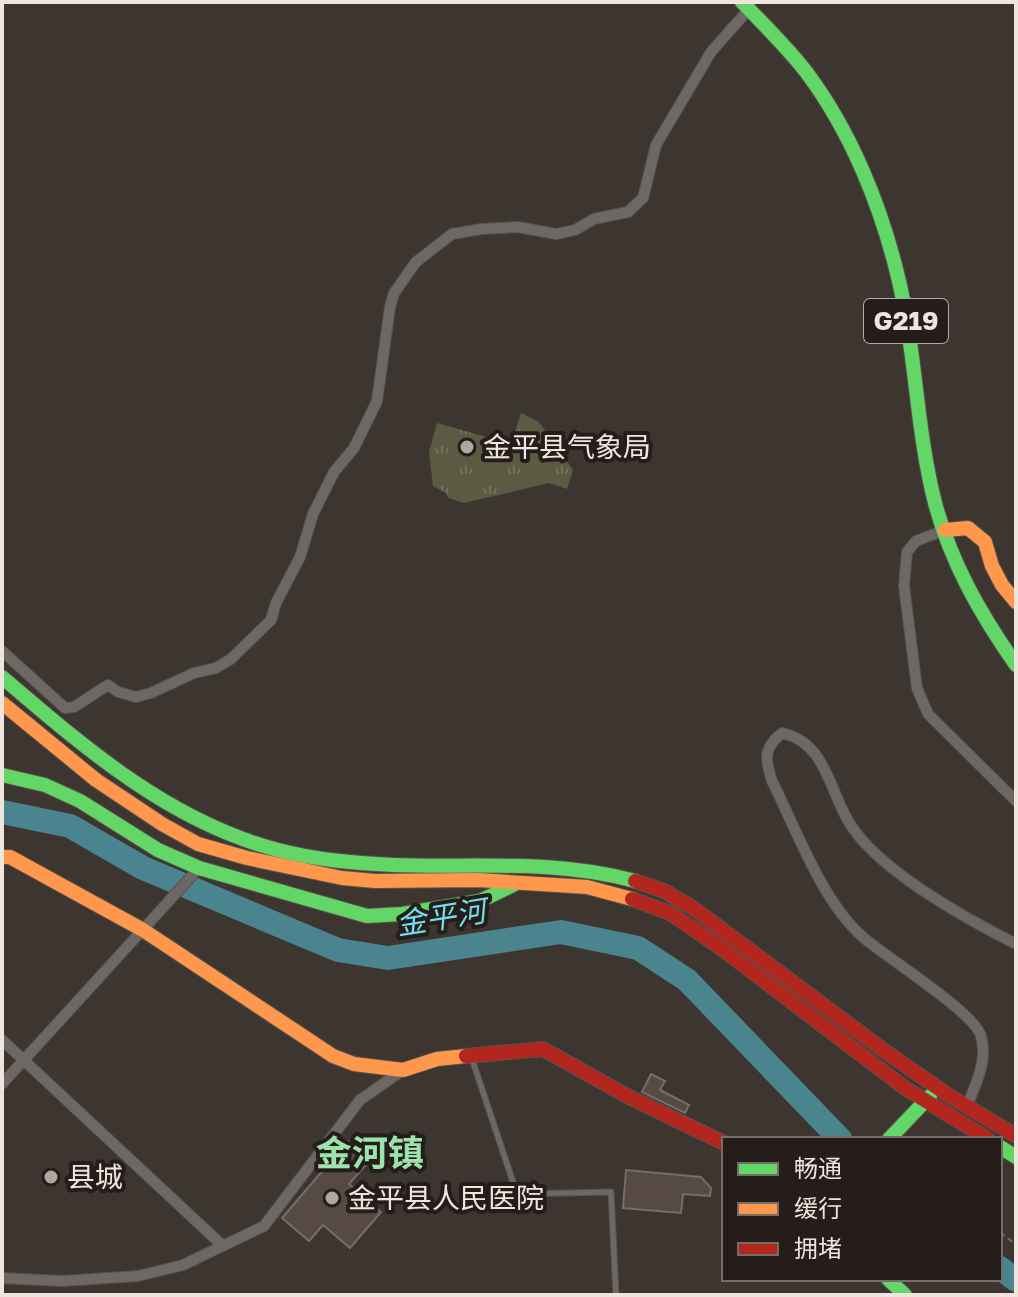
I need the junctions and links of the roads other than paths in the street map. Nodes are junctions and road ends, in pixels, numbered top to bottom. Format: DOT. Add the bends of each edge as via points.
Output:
graph roads {
  1 [pos="745,6"];
  2 [pos="945,530"];
  3 [pos="1016,602"];
  4 [pos="2,651"];
  5 [pos="1016,665"];
  6 [pos="2,677"];
  7 [pos="2,703"];
  8 [pos="65,708"];
  9 [pos="54,722"];
  10 [pos="2,775"];
  11 [pos="1016,801"];
  12 [pos="2,857"];
  13 [pos="546,867"];
  14 [pos="199,868"];
  15 [pos="518,883"];
  16 [pos="143,930"];
  17 [pos="1016,944"];
  18 [pos="2,1040"];
  19 [pos="471,1055"];
  20 [pos="25,1059"];
  21 [pos="403,1070"];
  22 [pos="2,1084"];
  23 [pos="937,1086"];
  24 [pos="967,1106"];
  25 [pos="1016,1136"];
  26 [pos="891,1137"];
  27 [pos="985,1137"];
  28 [pos="722,1142"];
  29 [pos="223,1246"];
  30 [pos="2,1278"];
  31 [pos="890,1281"];
  32 [pos="616,1295"];
  33 [pos="905,1295"];
  1 -- 2 [label="main road, G219" via="817,87 862,173 903,302 924,439"];
  1 -- 8 [label="street" via="656,145 643,198 628,212 556,234 518,227 452,234 416,262 390,307 377,401 313,514 271,620 216,668 136,697 108,685"];
  2 -- 3 [label="main road" via="968,528 985,542 992,566"];
  2 -- 5 [label="main road, G219" via="984,619"];
  2 -- 11 [label="street" via="916,541 907,552 904,586 917,688 928,714"];
  4 -- 8 [label="street"];
  6 -- 9 [label="main road"];
  7 -- 15 [label="main road" via="96,780 198,844 342,878"];
  8 -- 9 [label="street"];
  9 -- 13 [label="main road" via="137,787 182,815 235,838 354,863"];
  10 -- 14 [label="main road" via="45,785 80,801 158,850"];
  12 -- 16 [label="main road"];
  13 -- 15 [label="main road"];
  13 -- 23 [label="main road" via="619,876 666,892"];
  14 -- 15 [label="main road" via="367,916 480,901"];
  14 -- 16 [label="street"];
  15 -- 27 [label="main road" via="587,887 670,913 905,1088"];
  16 -- 20 [label="street"];
  16 -- 21 [label="main road" via="333,1056"];
  17 -- 24 [label="street" via="962,917 875,854 851,826 811,748 798,736 782,733 773,741 765,760 772,781 836,909 863,938 981,1033 982,1071"];
  18 -- 20 [label="street"];
  19 -- 21 [label="main road"];
  19 -- 28 [label="main road" via="543,1049"];
  19 -- 32 [label="lane" via="517,1194 611,1192"];
  20 -- 22 [label="street"];
  20 -- 29 [label="street"];
  21 -- 29 [label="street" via="360,1100 264,1226"];
  23 -- 24 [label="main road"];
  23 -- 26 [label="main road"];
  24 -- 25 [label="main road"];
  29 -- 30 [label="street" via="183,1265 138,1276"];
  31 -- 33 [label="main road"];
}
